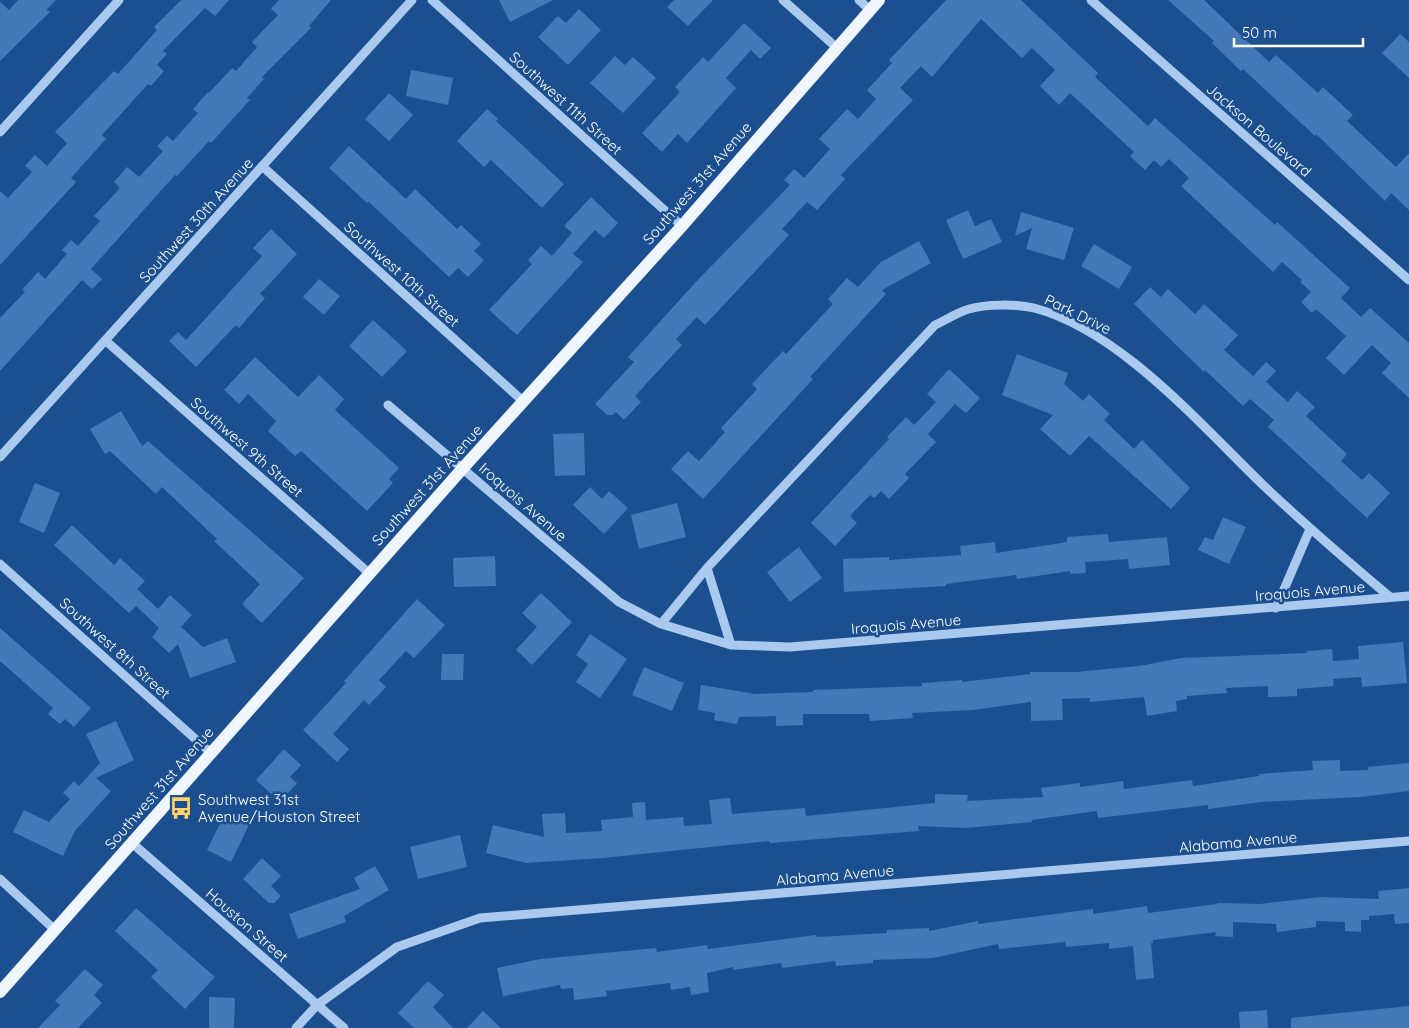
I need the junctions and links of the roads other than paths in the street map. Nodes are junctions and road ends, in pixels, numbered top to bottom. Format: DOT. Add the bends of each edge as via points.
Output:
graph roads {
  1 [pos="120,0"];
  2 [pos="412,0"];
  3 [pos="432,0"];
  4 [pos="783,0"];
  5 [pos="859,0"];
  6 [pos="879,0"];
  7 [pos="1092,0"];
  8 [pos="870,10"];
  9 [pos="837,48"];
  10 [pos="0,132"];
  11 [pos="262,166"];
  12 [pos="682,226"];
  13 [pos="1409,280"];
  14 [pos="106,341"];
  15 [pos="524,402"];
  16 [pos="388,405"];
  17 [pos="0,457"];
  18 [pos="463,468"];
  19 [pos="1310,529"];
  20 [pos="0,564"];
  21 [pos="707,568"];
  22 [pos="370,574"];
  23 [pos="1409,596"];
  24 [pos="1390,597"];
  25 [pos="1276,608"];
  26 [pos="661,624"];
  27 [pos="732,645"];
  28 [pos="211,753"];
  29 [pos="1409,841"];
  30 [pos="132,843"];
  31 [pos="0,879"];
  32 [pos="55,930"];
  33 [pos="0,992"];
  34 [pos="317,1005"];
  35 [pos="296,1028"];
  36 [pos="344,1028"];
  1 -- 10 [label="street"];
  2 -- 11 [label="street, Southwest 30th Avenue"];
  3 -- 12 [label="street, Southwest 11th Street"];
  4 -- 9 [label="street"];
  5 -- 8 [label="street"];
  6 -- 8 [label="main road, Southwest 31st Avenue"];
  7 -- 13 [label="street, Jackson Boulevard"];
  8 -- 9 [label="main road, Southwest 31st Avenue"];
  9 -- 12 [label="main road, Southwest 31st Avenue"];
  11 -- 14 [label="street, Southwest 30th Avenue"];
  11 -- 15 [label="street, Southwest 10th Street"];
  12 -- 15 [label="main road, Southwest 31st Avenue"];
  14 -- 17 [label="street, Southwest 30th Avenue"];
  14 -- 22 [label="street, Southwest 9th Street"];
  15 -- 18 [label="main road, Southwest 31st Avenue"];
  16 -- 18 [label="street, Iroquois Avenue"];
  18 -- 22 [label="main road, Southwest 31st Avenue"];
  18 -- 26 [label="street, Iroquois Avenue" via="619,602"];
  19 -- 21 [label="street, Park Drive" via="1163,389 1114,347 1076,325 1033,308 1003,306 970,309 936,325"];
  19 -- 24 [label="street, Park Drive"];
  19 -- 25 [label="street"];
  20 -- 28 [label="street, Southwest 8th Street"];
  21 -- 26 [label="street, Park Drive"];
  21 -- 27 [label="street"];
  22 -- 28 [label="main road, Southwest 31st Avenue"];
  23 -- 24 [label="street, Iroquois Avenue"];
  24 -- 25 [label="street, Iroquois Avenue"];
  25 -- 27 [label="street, Iroquois Avenue" via="790,647"];
  26 -- 27 [label="street, Iroquois Avenue"];
  28 -- 30 [label="main road, Southwest 31st Avenue"];
  29 -- 34 [label="street, Alabama Avenue" via="480,918 397,946"];
  30 -- 32 [label="main road, Southwest 31st Avenue"];
  30 -- 34 [label="street, Houston Street"];
  31 -- 32 [label="street"];
  32 -- 33 [label="main road, Southwest 31st Avenue"];
  34 -- 35 [label="street, Alabama Avenue"];
  34 -- 36 [label="street, Houston Street"];
}
